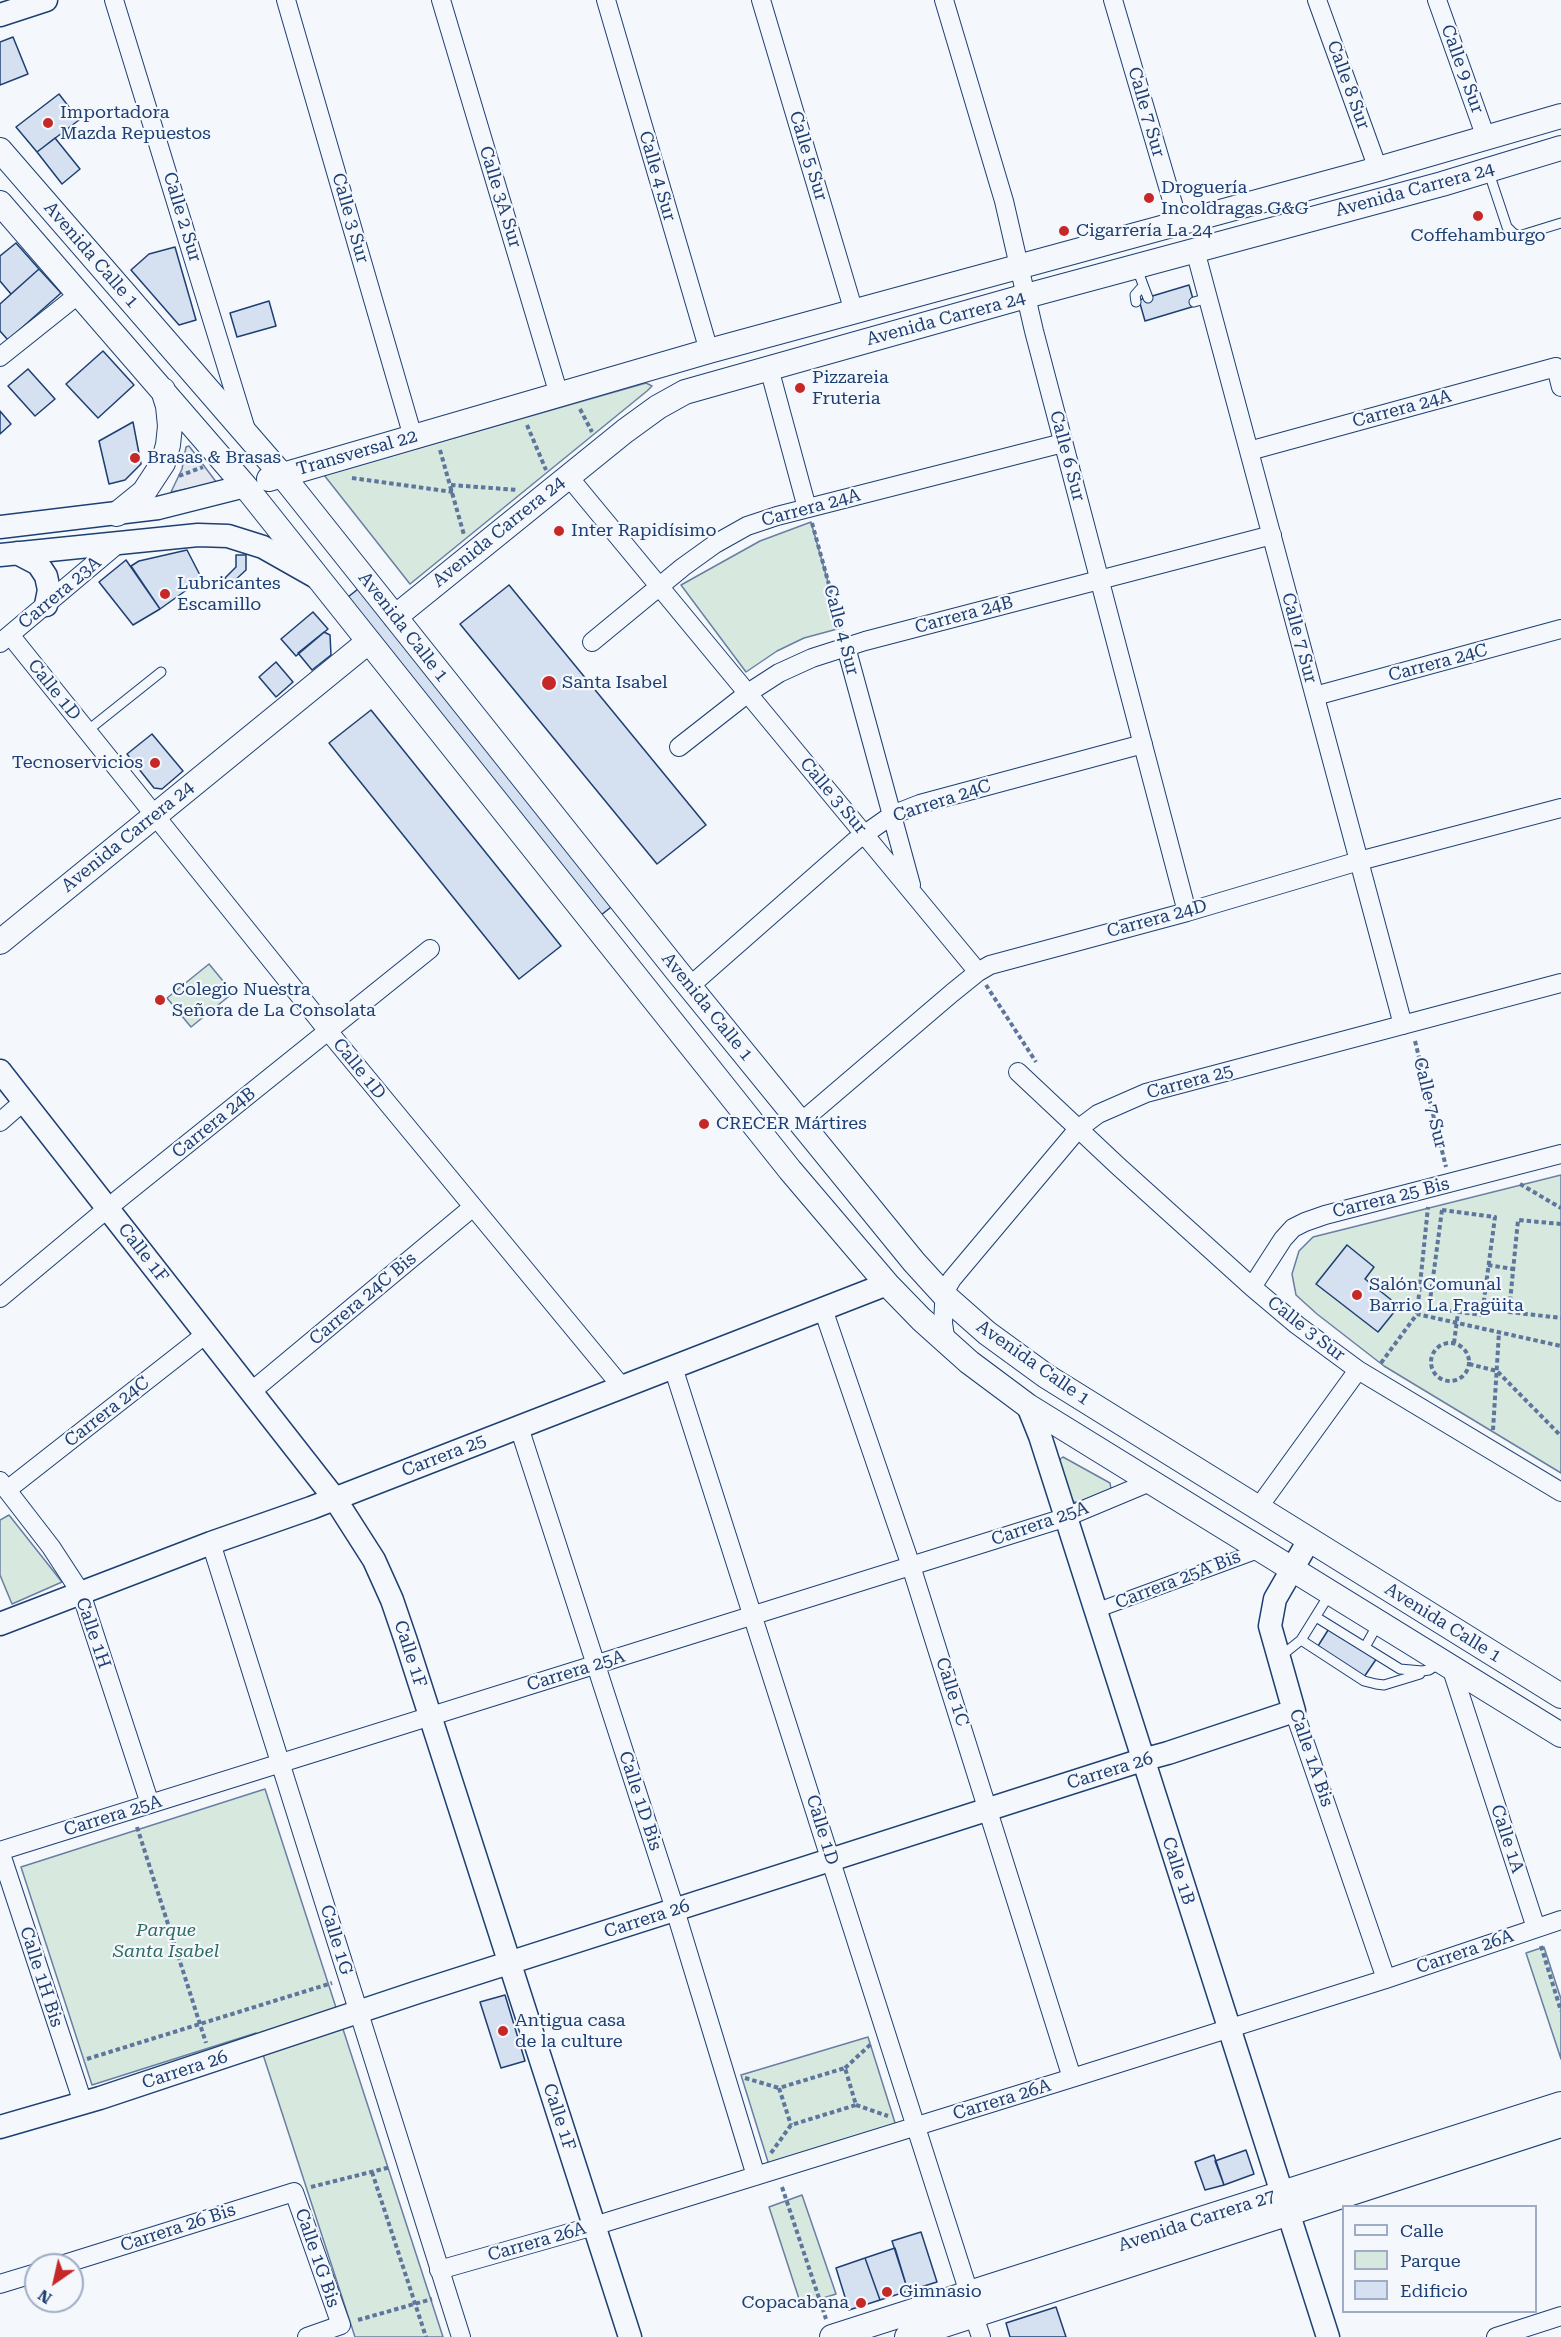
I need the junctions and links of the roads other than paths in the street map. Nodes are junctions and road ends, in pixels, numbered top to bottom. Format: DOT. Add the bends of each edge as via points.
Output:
graph roads {
  1 [pos="46,0"];
  2 [pos="114,0"];
  3 [pos="286,0"];
  4 [pos="441,0"];
  5 [pos="606,0"];
  6 [pos="761,0"];
  7 [pos="945,0"];
  8 [pos="1113,0"];
  9 [pos="1317,0"];
  10 [pos="1437,0"];
  11 [pos="0,15"];
  12 [pos="1561,116"];
  13 [pos="1486,138"];
  14 [pos="1561,148"];
  15 [pos="0,150"];
  16 [pos="1378,170"];
  17 [pos="1488,171"];
  18 [pos="0,203"];
  19 [pos="1561,223"];
  20 [pos="1179,224"];
  21 [pos="1195,250"];
  22 [pos="1020,267"];
  23 [pos="1139,277"];
  24 [pos="79,294"];
  25 [pos="1026,296"];
  26 [pos="1148,297"];
  27 [pos="1137,302"];
  28 [pos="854,312"];
  29 [pos="709,351"];
  30 [pos="0,357"];
  31 [pos="769,368"];
  32 [pos="1561,387"];
  33 [pos="162,388"];
  34 [pos="559,395"];
  35 [pos="248,435"];
  36 [pos="413,437"];
  37 [pos="1063,443"];
  38 [pos="1249,451"];
  39 [pos="282,475"];
  40 [pos="559,476"];
  41 [pos="245,486"];
  42 [pos="807,508"];
  43 [pos="117,514"];
  44 [pos="5,526"];
  45 [pos="1272,535"];
  46 [pos="120,542"];
  47 [pos="9,554"];
  48 [pos="319,579"];
  49 [pos="1099,580"];
  50 [pos="660,586"];
  51 [pos="46,605"];
  52 [pos="395,617"];
  53 [pos="1561,629"];
  54 [pos="5,639"];
  55 [pos="368,642"];
  56 [pos="592,642"];
  57 [pos="846,647"];
  58 [pos="161,672"];
  59 [pos="748,693"];
  60 [pos="1315,696"];
  61 [pos="87,731"];
  62 [pos="1143,744"];
  63 [pos="679,747"];
  64 [pos="1561,808"];
  65 [pos="155,815"];
  66 [pos="892,815"];
  67 [pos="865,834"];
  68 [pos="1359,861"];
  69 [pos="913,893"];
  70 [pos="1187,912"];
  71 [pos="0,942"];
  72 [pos="430,950"];
  73 [pos="978,972"];
  74 [pos="1561,983"];
  75 [pos="690,986"];
  76 [pos="1407,1024"];
  77 [pos="328,1031"];
  78 [pos="0,1071"];
  79 [pos="1018,1072"];
  80 [pos="24,1101"];
  81 [pos="0,1122"];
  82 [pos="801,1122"];
  83 [pos="1078,1129"];
  84 [pos="1561,1154"];
  85 [pos="473,1207"];
  86 [pos="108,1208"];
  87 [pos="887,1284"];
  88 [pos="1252,1287"];
  89 [pos="945,1296"];
  90 [pos="0,1298"];
  91 [pos="823,1309"];
  92 [pos="206,1334"];
  93 [pos="946,1342"];
  94 [pos="673,1367"];
  95 [pos="1364,1373"];
  96 [pos="622,1387"];
  97 [pos="252,1391"];
  98 [pos="1028,1406"];
  99 [pos="519,1427"];
  100 [pos="1150,1482"];
  101 [pos="4,1485"];
  102 [pos="1561,1492"];
  103 [pos="335,1499"];
  104 [pos="1258,1508"];
  105 [pos="1064,1518"];
  106 [pos="1309,1540"];
  107 [pos="211,1543"];
  108 [pos="1261,1550"];
  109 [pos="911,1566"];
  110 [pos="1292,1569"];
  111 [pos="1330,1592"];
  112 [pos="81,1593"];
  113 [pos="1095,1611"];
  114 [pos="753,1615"];
  115 [pos="1316,1617"];
  116 [pos="1379,1622"];
  117 [pos="0,1624"];
  118 [pos="1301,1640"];
  119 [pos="1365,1647"];
  120 [pos="1279,1657"];
  121 [pos="596,1664"];
  122 [pos="1441,1666"];
  123 [pos="1561,1696"];
  124 [pos="1294,1711"];
  125 [pos="430,1716"];
  126 [pos="1561,1735"];
  127 [pos="1142,1760"];
  128 [pos="280,1763"];
  129 [pos="150,1804"];
  130 [pos="989,1809"];
  131 [pos="0,1851"];
  132 [pos="831,1860"];
  133 [pos="674,1910"];
  134 [pos="1561,1920"];
  135 [pos="1536,1928"];
  136 [pos="510,1963"];
  137 [pos="1386,1979"];
  138 [pos="358,2012"];
  139 [pos="1228,2027"];
  140 [pos="1072,2078"];
  141 [pos="82,2103"];
  142 [pos="1561,2104"];
  143 [pos="1561,2125"];
  144 [pos="917,2126"];
  145 [pos="0,2127"];
  146 [pos="756,2176"];
  147 [pos="294,2192"];
  148 [pos="1285,2204"];
  149 [pos="594,2226"];
  150 [pos="84,2258"];
  151 [pos="439,2270"];
  152 [pos="24,2277"];
  153 [pos="0,2284"];
  154 [pos="975,2315"];
  155 [pos="1561,2316"];
  156 [pos="831,2333"];
  157 [pos="1499,2336"];
  158 [pos="307,2337"];
  159 [pos="461,2337"];
  160 [pos="630,2337"];
  161 [pos="907,2337"];
  162 [pos="1328,2337"];
  1 -- 11 [label="street"];
  2 -- 35 [label="street, Calle 2 Sur"];
  3 -- 36 [label="street, Calle 3 Sur"];
  4 -- 34 [label="street, Calle 3A Sur"];
  5 -- 29 [label="street, Calle 4 Sur"];
  6 -- 28 [label="street, Calle 5 Sur"];
  7 -- 22 [label="street, Calle 6 Sur"];
  8 -- 20 [label="street, Calle 7 Sur"];
  9 -- 16 [label="street, Calle 8 Sur"];
  10 -- 13 [label="street, Calle 9 Sur"];
  12 -- 13 [label="main road, Avenida Carrera 24"];
  13 -- 16 [label="main road, Avenida Carrera 24"];
  14 -- 17 [label="main road, Avenida Carrera 24"];
  15 -- 35 [label="main road, Avenida Calle 1"];
  16 -- 20 [label="main road, Avenida Carrera 24"];
  17 -- 19 [label="lane" via="1507,227 1513,232 1519,236"];
  17 -- 21 [label="main road, Avenida Carrera 24"];
  18 -- 24 [label="main road, Avenida Calle 1"];
  20 -- 22 [label="main road, Avenida Carrera 24"];
  21 -- 23 [label="main road, Avenida Carrera 24"];
  21 -- 38 [label="street, Calle 7 Sur" via="1201,300"];
  22 -- 25 [label="street, Calle 6 Sur"];
  22 -- 28 [label="main road, Avenida Carrera 24"];
  23 -- 25 [label="main road, Avenida Carrera 24"];
  23 -- 26 [label="lane"];
  23 -- 27 [label="lane"];
  24 -- 30 [label="street"];
  24 -- 33 [label="main road, Avenida Calle 1"];
  25 -- 31 [label="main road, Avenida Carrera 24"];
  25 -- 37 [label="street, Calle 6 Sur"];
  28 -- 29 [label="main road, Avenida Carrera 24"];
  29 -- 34 [label="main road, Transversal 22"];
  31 -- 40 [label="main road, Avenida Carrera 24" via="679,395"];
  31 -- 42 [label="street"];
  32 -- 38 [label="street, Carrera 24A" via="1556,367"];
  33 -- 41 [label="main road, Avenida Calle 1"];
  33 -- 43 [label="main road" via="170,426 163,463 144,492"];
  34 -- 36 [label="main road, Transversal 22"];
  35 -- 39 [label="main road, Avenida Calle 1"];
  36 -- 39 [label="main road, Transversal 22"];
  37 -- 42 [label="street, Carrera 24A"];
  37 -- 49 [label="street, Calle 6 Sur"];
  38 -- 45 [label="street, Calle 7 Sur"];
  39 -- 41 [label="main road, Transversal 22"];
  39 -- 52 [label="main road, Avenida Calle 1"];
  40 -- 50 [label="street, Calle 3 Sur"];
  40 -- 52 [label="main road, Avenida Carrera 24"];
  41 -- 43 [label="street, Transversal 22" via="159,508"];
  41 -- 48 [label="main road, Avenida Calle 1"];
  42 -- 50 [label="street, Carrera 24A" via="747,526 715,544"];
  43 -- 44 [label="street, Transversal 22"];
  44 -- 47 [label="street"];
  45 -- 49 [label="street, Carrera 24B"];
  45 -- 60 [label="street, Calle 7 Sur"];
  46 -- 47 [label="street"];
  46 -- 48 [label="street" via="228,536 263,547"];
  46 -- 51 [label="street, Carrera 23A"];
  47 -- 51 [label="street" via="38,564 49,591"];
  48 -- 55 [label="main road, Avenida Calle 1"];
  49 -- 57 [label="street, Carrera 24B"];
  49 -- 62 [label="street, Calle 6 Sur"];
  50 -- 56 [label="street, Carrera 24A"];
  50 -- 59 [label="street, Calle 3 Sur"];
  51 -- 54 [label="street, Carrera 23A"];
  52 -- 75 [label="main road, Avenida Calle 1"];
  53 -- 60 [label="street, Carrera 24C"];
  54 -- 61 [label="street, Calle 1D"];
  55 -- 65 [label="main road, Avenida Carrera 24"];
  55 -- 87 [label="main road, Avenida Calle 1" via="790,1170"];
  57 -- 59 [label="street, Carrera 24B" via="779,673"];
  57 -- 66 [label="street, Calle 4 Sur"];
  58 -- 61 [label="lane"];
  59 -- 63 [label="street, Carrera 24B"];
  59 -- 67 [label="street, Calle 3 Sur"];
  60 -- 68 [label="street, Calle 7 Sur"];
  61 -- 65 [label="street, Calle 1D"];
  62 -- 66 [label="street, Carrera 24C"];
  62 -- 70 [label="street, Calle 6 Sur"];
  64 -- 68 [label="street, Carrera 24D"];
  65 -- 71 [label="main road, Avenida Carrera 24"];
  65 -- 77 [label="street, Calle 1D"];
  66 -- 67 [label="street, Carrera 24C"];
  66 -- 69 [label="street, Calle 4 Sur"];
  67 -- 69 [label="street, Calle 3 Sur"];
  67 -- 75 [label="street, Carrera 24C"];
  68 -- 70 [label="street, Carrera 24D"];
  68 -- 76 [label="street, Calle 7 Sur"];
  69 -- 73 [label="street, Calle 3 Sur"];
  70 -- 73 [label="street, Carrera 24D" via="1002,960"];
  72 -- 77 [label="street, Carrera 24B"];
  73 -- 82 [label="street, Carrera 24D"];
  74 -- 76 [label="street, Carrera 25"];
  75 -- 82 [label="main road, Avenida Calle 1"];
  76 -- 83 [label="street, Carrera 25" via="1146,1094 1098,1114"];
  77 -- 85 [label="street, Calle 1D"];
  77 -- 86 [label="street, Carrera 24B"];
  78 -- 80 [label="street, Calle 1F"];
  79 -- 83 [label="street, Calle 3 Sur"];
  80 -- 81 [label="street"];
  80 -- 86 [label="street, Calle 1F"];
  82 -- 89 [label="main road, Avenida Calle 1"];
  83 -- 88 [label="street, Calle 3 Sur"];
  83 -- 89 [label="street, Carrera 25" via="952,1279"];
  84 -- 88 [label="street, Carrera 25 Bis" via="1325,1215 1293,1228"];
  85 -- 96 [label="street, Calle 1D"];
  85 -- 97 [label="street, Carrera 24C Bis"];
  86 -- 90 [label="street, Carrera 24B"];
  86 -- 92 [label="street, Calle 1F"];
  87 -- 91 [label="street, Carrera 25"];
  87 -- 93 [label="main road, Avenida Calle 1"];
  88 -- 95 [label="street, Calle 3 Sur"];
  89 -- 93 [label="street, Carrera 25"];
  89 -- 104 [label="main road, Avenida Calle 1" via="1016,1356"];
  91 -- 94 [label="street, Carrera 25"];
  91 -- 109 [label="street, Calle 1C"];
  92 -- 97 [label="street, Calle 1F"];
  92 -- 101 [label="street, Carrera 24C"];
  93 -- 98 [label="main road, Avenida Calle 1"];
  94 -- 96 [label="street, Carrera 25"];
  94 -- 114 [label="street, Calle 1D"];
  95 -- 102 [label="street, Calle 3 Sur"];
  95 -- 104 [label="street"];
  96 -- 99 [label="street, Carrera 25"];
  97 -- 103 [label="street, Calle 1F"];
  98 -- 100 [label="main road, Avenida Calle 1"];
  98 -- 105 [label="street, Calle 1B"];
  99 -- 103 [label="street, Carrera 25"];
  99 -- 121 [label="street, Calle 1D Bis"];
  100 -- 105 [label="street, Carrera 25A"];
  100 -- 108 [label="main road, Avenida Calle 1"];
  101 -- 112 [label="street, Calle 1H"];
  103 -- 107 [label="street, Carrera 25"];
  103 -- 125 [label="street, Calle 1F" via="382,1578"];
  104 -- 106 [label="main road, Avenida Calle 1"];
  105 -- 109 [label="street, Carrera 25A"];
  105 -- 113 [label="street, Calle 1B"];
  106 -- 110 [label="street, Calle 1A Bis"];
  106 -- 123 [label="main road, Avenida Calle 1"];
  107 -- 112 [label="street, Carrera 25"];
  107 -- 128 [label="street, Calle 1G"];
  108 -- 110 [label="main road, Avenida Calle 1"];
  108 -- 113 [label="street, Carrera 25A Bis"];
  109 -- 114 [label="street, Carrera 25A"];
  109 -- 130 [label="street, Calle 1C"];
  110 -- 111 [label="main road, Avenida Calle 1"];
  110 -- 120 [label="street, Calle 1A Bis" via="1271,1614 1270,1626"];
  111 -- 115 [label="lane"];
  111 -- 116 [label="main road, Avenida Calle 1"];
  112 -- 117 [label="street, Carrera 25"];
  112 -- 129 [label="street, Calle 1H"];
  113 -- 127 [label="street, Calle 1B"];
  114 -- 121 [label="street, Carrera 25A"];
  114 -- 132 [label="street, Calle 1D"];
  115 -- 118 [label="lane"];
  115 -- 119 [label="lane"];
  116 -- 119 [label="lane"];
  116 -- 122 [label="main road, Avenida Calle 1"];
  118 -- 120 [label="lane"];
  118 -- 122 [label="lane" via="1376,1684 1400,1681"];
  119 -- 122 [label="lane" via="1400,1669 1414,1672"];
  120 -- 124 [label="street, Calle 1A Bis"];
  121 -- 125 [label="street, Carrera 25A"];
  121 -- 133 [label="street, Calle 1D Bis"];
  122 -- 126 [label="main road, Avenida Calle 1"];
  122 -- 135 [label="street, Calle 1A"];
  124 -- 127 [label="street, Carrera 26"];
  124 -- 137 [label="street, Calle 1A Bis"];
  125 -- 128 [label="street, Carrera 25A"];
  125 -- 136 [label="street, Calle 1F"];
  127 -- 130 [label="street, Carrera 26"];
  127 -- 139 [label="street, Calle 1B"];
  128 -- 129 [label="street, Carrera 25A"];
  128 -- 138 [label="street, Calle 1G"];
  129 -- 131 [label="street, Carrera 25A"];
  130 -- 132 [label="street, Carrera 26"];
  130 -- 140 [label="street, Calle 1C"];
  131 -- 141 [label="street, Calle 1H Bis"];
  132 -- 133 [label="street, Carrera 26"];
  132 -- 144 [label="street, Calle 1D"];
  133 -- 136 [label="street, Carrera 26"];
  133 -- 146 [label="street, Calle 1D Bis"];
  134 -- 135 [label="street, Carrera 26A"];
  135 -- 137 [label="street, Carrera 26A"];
  136 -- 138 [label="street, Carrera 26"];
  136 -- 149 [label="street, Calle 1F"];
  137 -- 139 [label="street, Carrera 26A"];
  138 -- 141 [label="street, Carrera 26"];
  138 -- 151 [label="street, Calle 1G"];
  139 -- 140 [label="street, Carrera 26A"];
  139 -- 148 [label="street, Calle 1B"];
  140 -- 144 [label="street, Carrera 26A"];
  141 -- 145 [label="street, Carrera 26"];
  142 -- 148 [label="main road, Avenida Carrera 27"];
  143 -- 148 [label="main road, Avenida Carrera 27"];
  144 -- 146 [label="street, Carrera 26A"];
  144 -- 154 [label="street, Calle 1D"];
  146 -- 149 [label="street, Carrera 26A"];
  147 -- 150 [label="street, Carrera 26 Bis"];
  147 -- 158 [label="street, Calle 1G Bis" via="341,2325"];
  148 -- 154 [label="main road, Avenida Carrera 27"];
  148 -- 162 [label="street, Calle 1B"];
  149 -- 151 [label="street, Carrera 26A"];
  149 -- 160 [label="street, Calle 1F"];
  151 -- 159 [label="street, Calle 1G"];
  152 -- 153 [label="street"];
  154 -- 156 [label="main road, Avenida Carrera 27"];
  154 -- 161 [label="main road, Avenida Carrera 27"];
  155 -- 157 [label="street"];
}
